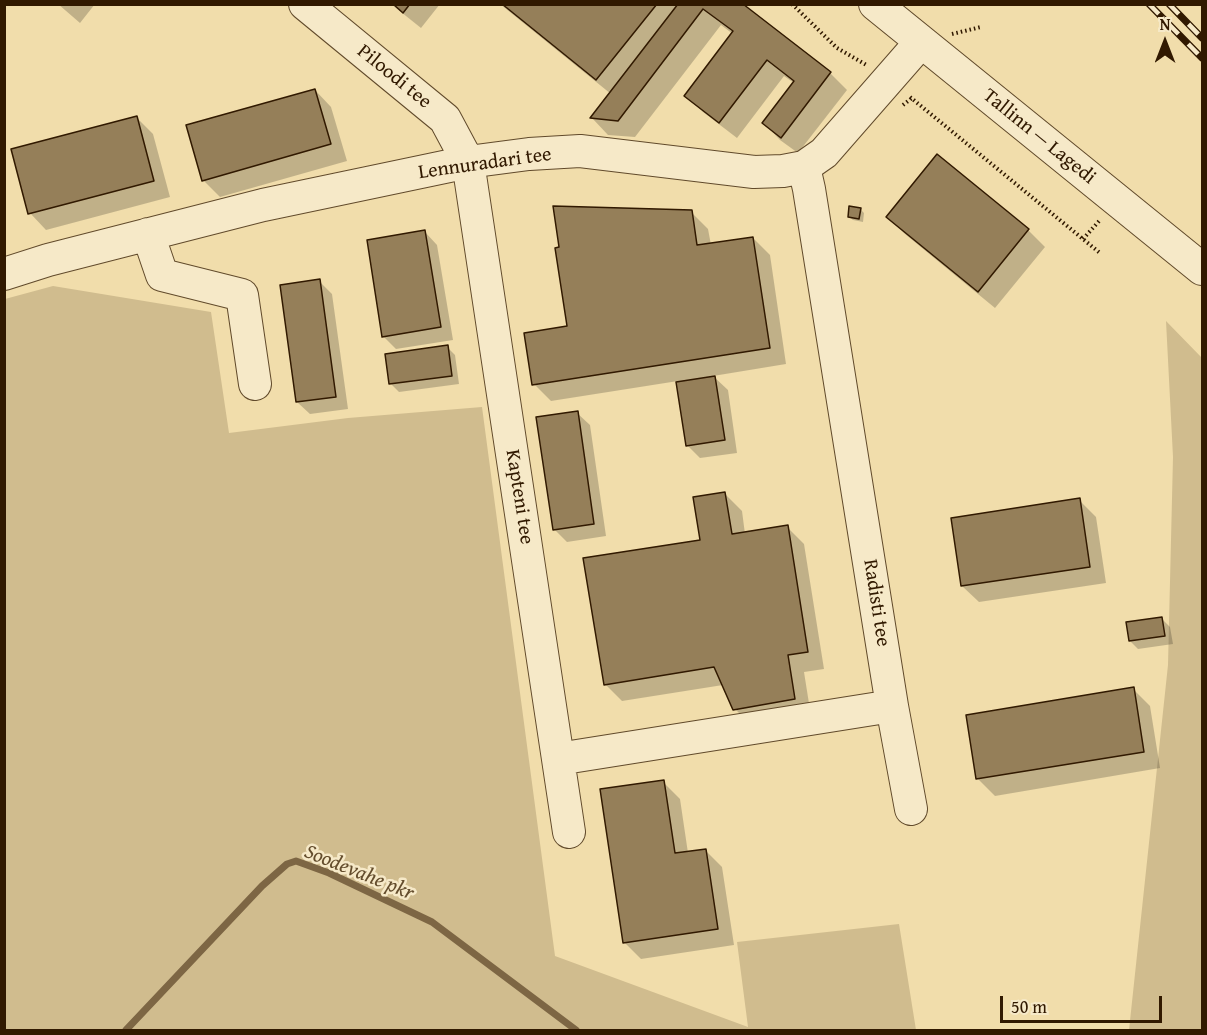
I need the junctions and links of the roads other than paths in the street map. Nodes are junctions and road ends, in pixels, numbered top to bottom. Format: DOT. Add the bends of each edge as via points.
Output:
graph roads {
  1 [pos="305,4"];
  2 [pos="875,4"];
  3 [pos="921,42"];
  4 [pos="468,162"];
  5 [pos="804,167"];
  6 [pos="148,234"];
  7 [pos="1203,269"];
  8 [pos="4,274"];
  9 [pos="255,384"];
  10 [pos="892,706"];
  11 [pos="558,759"];
  12 [pos="911,809"];
  13 [pos="569,832"];
  1 -- 4 [label="street, Piloodi tee" via="445,119"];
  2 -- 3 [label="street, Tallinn — Lagedi"];
  3 -- 5 [label="street, Lennuradari tee" via="824,153"];
  3 -- 7 [label="street, Tallinn — Lagedi"];
  4 -- 5 [label="street, Lennuradari tee" via="580,152 754,172"];
  4 -- 6 [label="street, Lennuradari tee" via="263,205"];
  4 -- 11 [label="street, Kapteni tee"];
  5 -- 10 [label="street, Radisti tee"];
  6 -- 8 [label="street, Lennuradari tee"];
  6 -- 9 [label="street" via="162,275 242,295"];
  10 -- 11 [label="street"];
  10 -- 12 [label="street, Radisti tee"];
  11 -- 13 [label="street, Kapteni tee"];
}
